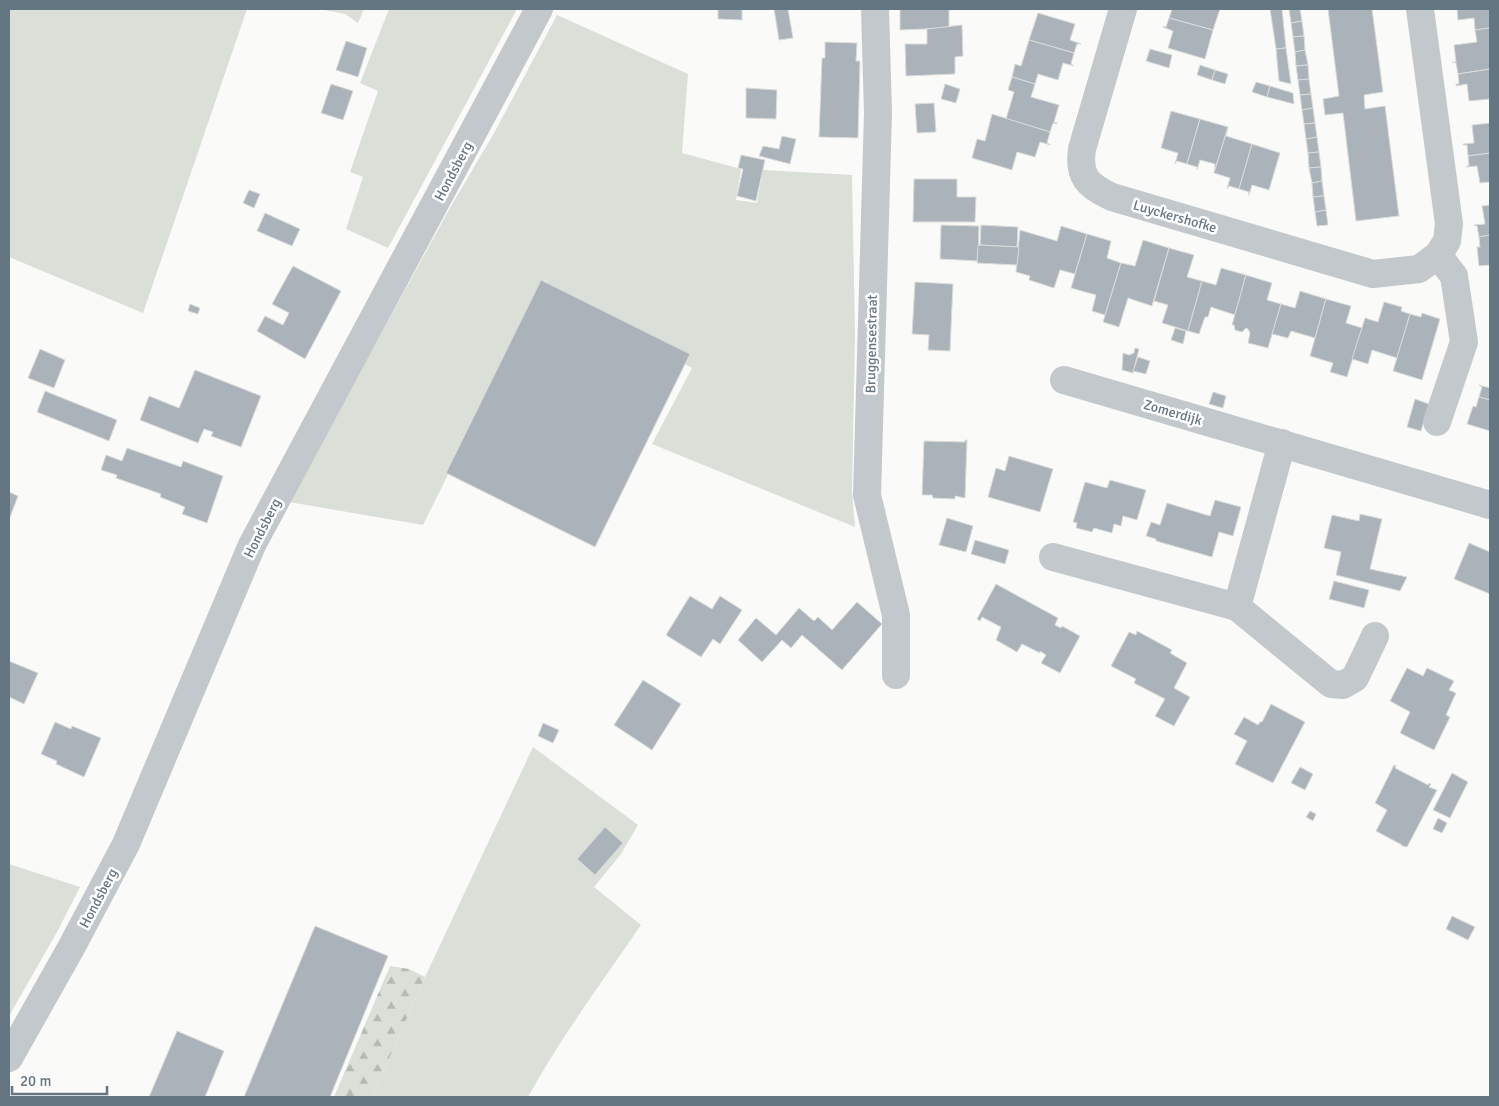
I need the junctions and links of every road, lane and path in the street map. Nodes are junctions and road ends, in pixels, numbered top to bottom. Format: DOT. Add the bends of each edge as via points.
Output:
graph roads {
  1 [pos="539,9"];
  2 [pos="875,9"];
  3 [pos="1124,9"];
  4 [pos="1420,9"];
  5 [pos="1438,255"];
  6 [pos="1064,380"];
  7 [pos="1437,422"];
  8 [pos="1282,443"];
  9 [pos="1490,505"];
  10 [pos="1053,557"];
  11 [pos="1237,607"];
  12 [pos="1375,636"];
  13 [pos="896,675"];
  14 [pos="9,1058"];
  1 -- 14 [label="street, Hondsberg" via="252,544 126,844"];
  2 -- 13 [label="street, Bruggensestraat" via="878,113 867,495 896,616"];
  3 -- 5 [label="street, Luyckershofke" via="1082,149 1080,162 1086,180 1095,190 1112,198 1373,274 1419,269"];
  4 -- 5 [label="street" via="1449,224 1447,241"];
  5 -- 7 [label="street" via="1454,276 1464,342"];
  6 -- 8 [label="street, Zomerdijk"];
  8 -- 9 [label="street, Zomerdijk"];
  8 -- 11 [label="street"];
  10 -- 11 [label="street"];
  11 -- 12 [label="street" via="1331,684 1343,685 1355,678"];
}
